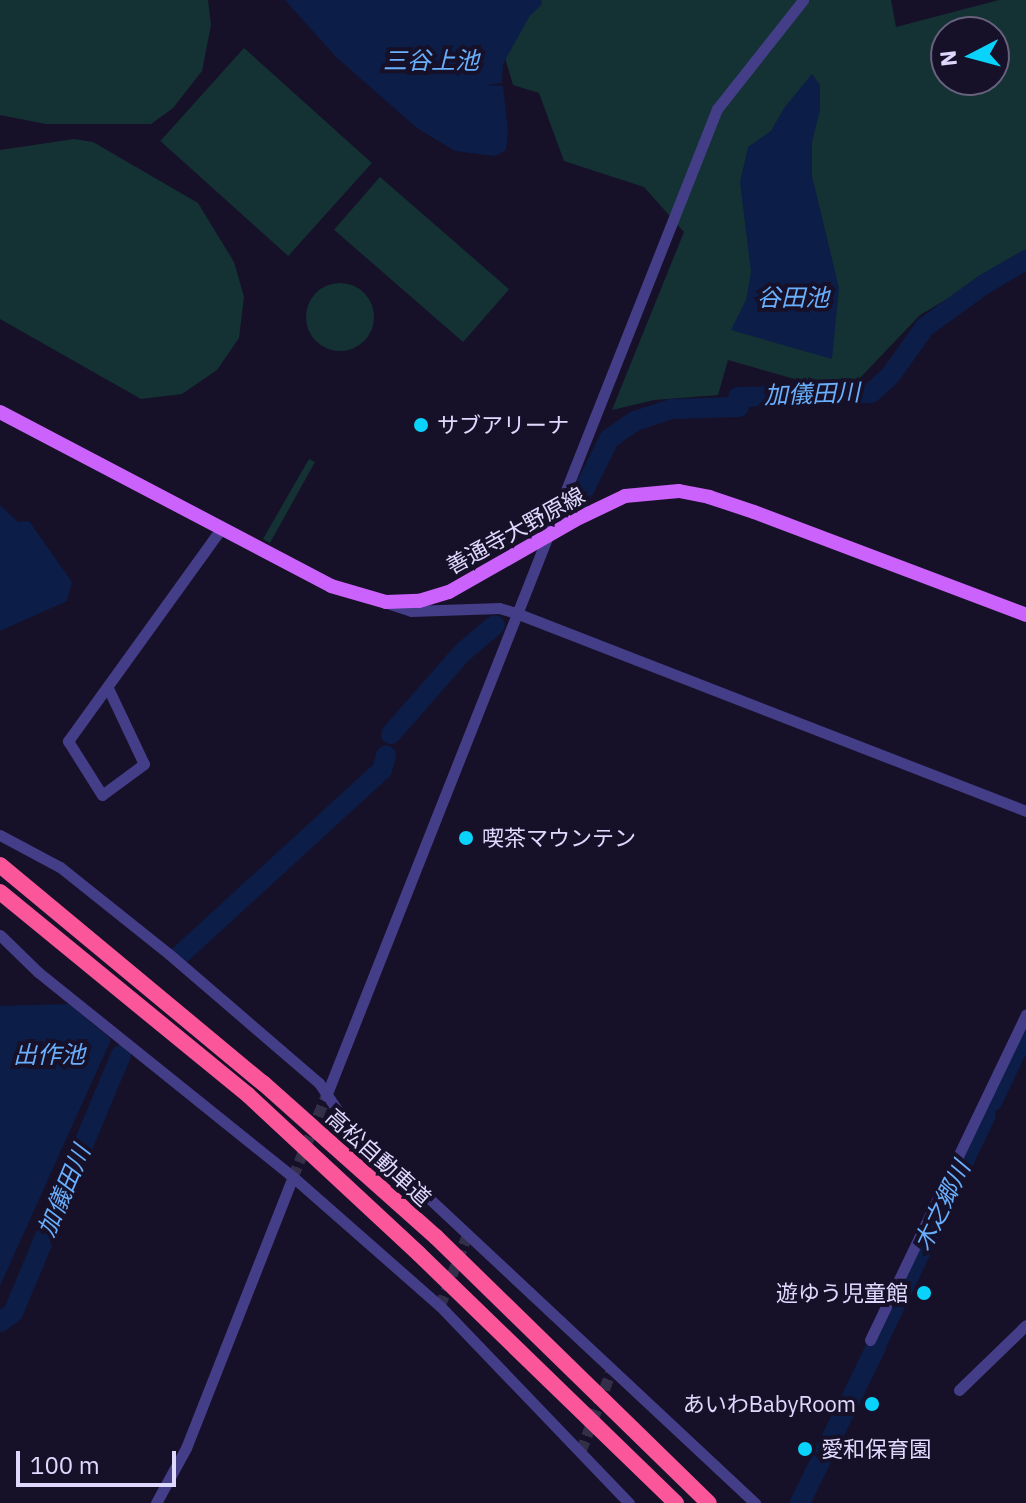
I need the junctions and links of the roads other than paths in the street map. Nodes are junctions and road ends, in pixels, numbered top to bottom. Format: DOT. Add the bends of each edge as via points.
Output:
graph roads {
  1 [pos="803,0"];
  2 [pos="0,412"];
  3 [pos="221,529"];
  4 [pos="545,537"];
  5 [pos="386,602"];
  6 [pos="516,613"];
  7 [pos="1026,615"];
  8 [pos="108,688"];
  9 [pos="1026,811"];
  10 [pos="0,835"];
  11 [pos="0,865"];
  12 [pos="0,892"];
  13 [pos="0,935"];
  14 [pos="1026,1014"];
  15 [pos="326,1096"];
  16 [pos="293,1177"];
  17 [pos="1026,1325"];
  18 [pos="870,1340"];
  19 [pos="959,1390"];
  20 [pos="156,1503"];
  21 [pos="629,1503"];
  22 [pos="676,1503"];
  23 [pos="709,1503"];
  24 [pos="755,1503"];
  1 -- 4 [label="street" via="717,109"];
  2 -- 3 [label="main road, 善通寺大野原線"];
  3 -- 5 [label="main road, 善通寺大野原線" via="331,586"];
  3 -- 8 [label="street"];
  4 -- 5 [label="main road, 善通寺大野原線" via="449,592 419,601"];
  4 -- 6 [label="street"];
  4 -- 7 [label="main road, 善通寺大野原線" via="625,496 679,491 754,512"];
  5 -- 6 [label="street" via="411,611 499,608"];
  6 -- 9 [label="street"];
  6 -- 15 [label="street"];
  8 -- 8 [label="street" via="68,741 102,795 144,764"];
  10 -- 15 [label="street" via="60,867 319,1083"];
  11 -- 23 [label="highway, 高松自動車道" via="263,1083 436,1237"];
  12 -- 22 [label="highway, 高松自動車道" via="248,1095"];
  13 -- 16 [label="street" via="38,972"];
  14 -- 18 [label="street"];
  15 -- 24 [label="street" via="341,1116"];
  16 -- 20 [label="street" via="186,1448"];
  16 -- 21 [label="street" via="440,1306"];
  17 -- 19 [label="street"];
}
